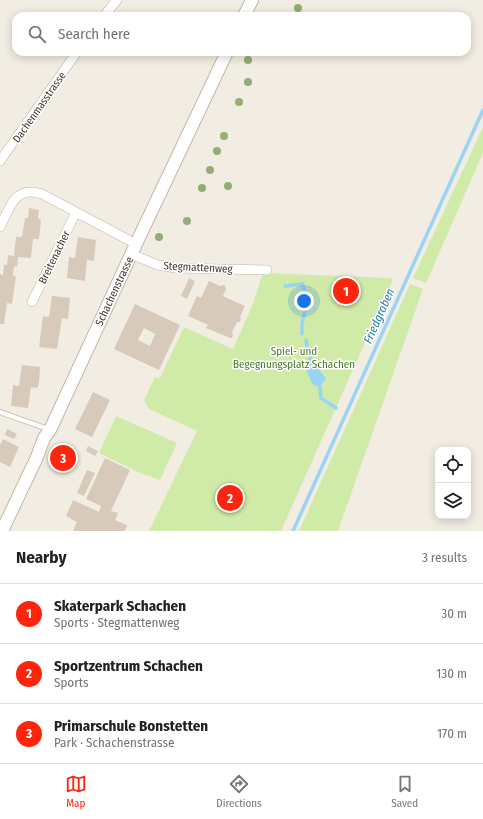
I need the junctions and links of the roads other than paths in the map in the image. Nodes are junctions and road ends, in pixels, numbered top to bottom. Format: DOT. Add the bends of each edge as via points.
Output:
graph roads {
  1 [pos="117,0"];
  2 [pos="252,0"];
  3 [pos="107,12"];
  4 [pos="246,12"];
  5 [pos="75,56"];
  6 [pos="225,56"];
  7 [pos="0,162"];
  8 [pos="76,212"];
  9 [pos="0,227"];
  10 [pos="134,249"];
  11 [pos="267,270"];
  12 [pos="32,302"];
  13 [pos="0,412"];
  14 [pos="50,430"];
  15 [pos="2,531"];
  1 -- 3 [label="street"];
  2 -- 4 [label="street"];
  5 -- 7 [label="street, Dachenmasstrasse"];
  6 -- 10 [label="street, Schachenstrasse"];
  8 -- 9 [label="street" via="42,194 34,191 24,192 16,197"];
  8 -- 10 [label="street"];
  8 -- 12 [label="street, Breitenacher"];
  10 -- 11 [label="street, Stegmattenweg" via="158,265 176,268"];
  10 -- 14 [label="street, Schachenstrasse"];
  13 -- 14 [label="lane"];
  14 -- 15 [label="street, Schachenstrasse"];
}
